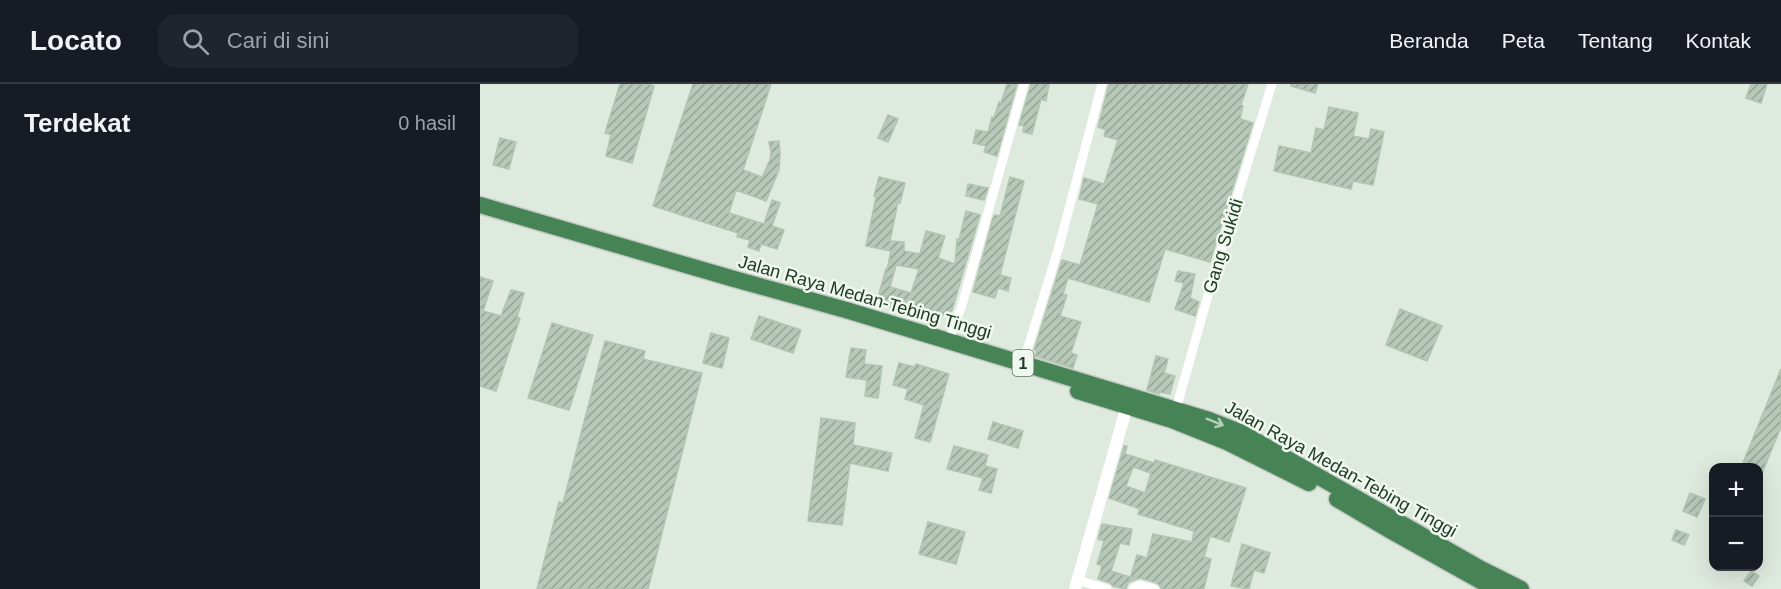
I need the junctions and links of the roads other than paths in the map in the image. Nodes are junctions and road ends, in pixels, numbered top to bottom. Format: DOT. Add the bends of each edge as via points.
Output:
graph roads {
  1 [pos="1024,84"];
  2 [pos="1102,84"];
  3 [pos="1272,84"];
  4 [pos="480,205"];
  5 [pos="480,217"];
  6 [pos="949,340"];
  7 [pos="1023,363"];
  8 [pos="1127,406"];
  9 [pos="1176,409"];
  10 [pos="1076,584"];
  11 [pos="1107,589"];
  12 [pos="1132,589"];
  13 [pos="1155,589"];
  14 [pos="1495,589"];
  15 [pos="1521,589"];
  1 -- 6 [label="street"];
  2 -- 7 [label="street"];
  3 -- 9 [label="street, Gang Sukidi"];
  4 -- 6 [label="highway, Jalan Raya Medan-Tebing Tinggi / 1"];
  5 -- 8 [label="highway, Jalan Raya Medan-Tebing Tinggi / 1" via="844,320"];
  6 -- 7 [label="highway, Jalan Raya Medan-Tebing Tinggi / 1"];
  7 -- 9 [label="highway, Jalan Raya Medan-Tebing Tinggi / 1"];
  8 -- 10 [label="street"];
  8 -- 14 [label="highway, Jalan Raya Medan-Tebing Tinggi / 1" via="1227,442 1313,485"];
  9 -- 15 [label="highway, Jalan Raya Medan-Tebing Tinggi / 1, one-way" via="1242,433"];
  10 -- 11 [label="street"];
  12 -- 13 [label="street" via="1139,585"];
}
